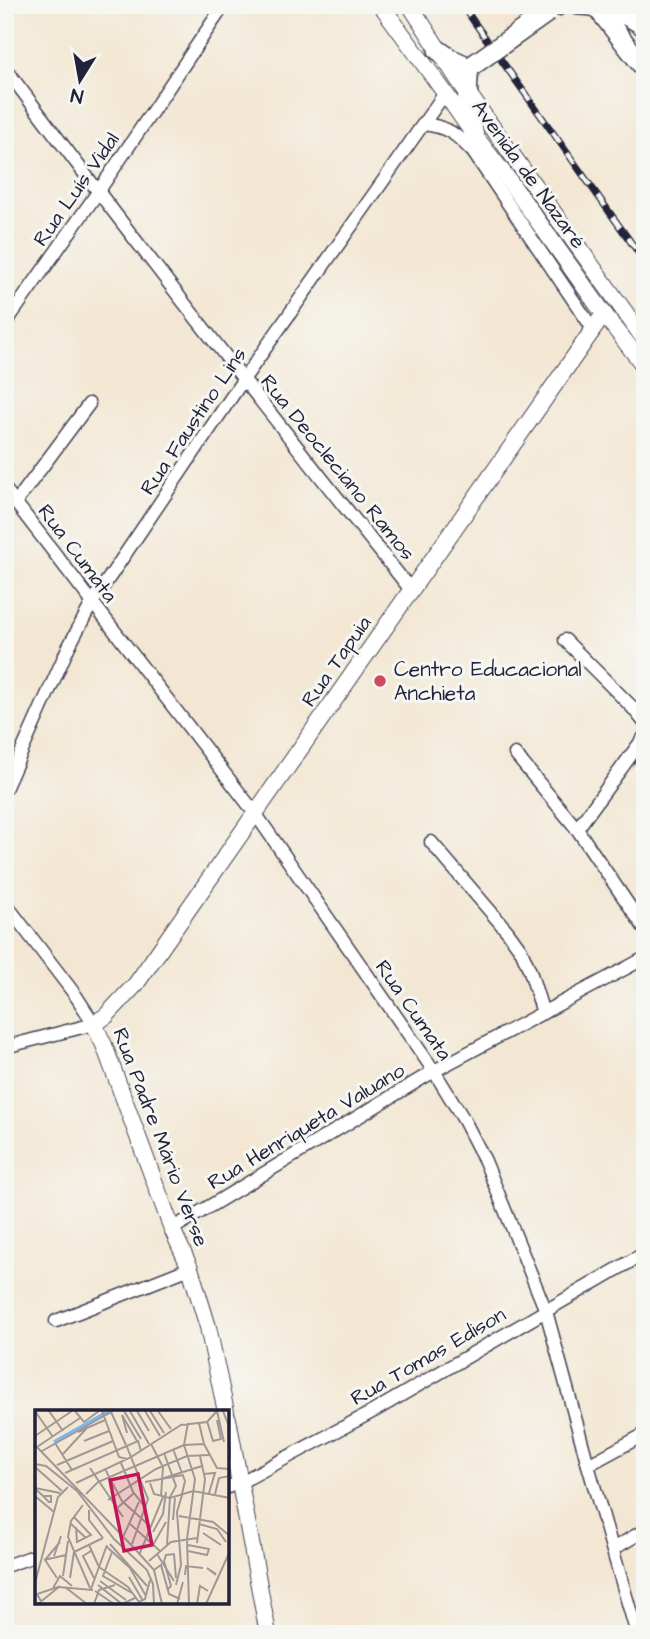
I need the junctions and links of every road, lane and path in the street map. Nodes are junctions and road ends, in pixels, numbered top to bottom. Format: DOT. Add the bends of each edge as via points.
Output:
graph roads {
  1 [pos="224,5"];
  2 [pos="381,5"];
  3 [pos="410,5"];
  4 [pos="578,5"];
  5 [pos="632,5"];
  6 [pos="596,6"];
  7 [pos="557,7"];
  8 [pos="645,24"];
  9 [pos="438,50"];
  10 [pos="471,66"];
  11 [pos="5,68"];
  12 [pos="645,69"];
  13 [pos="467,91"];
  14 [pos="445,93"];
  15 [pos="424,124"];
  16 [pos="474,135"];
  17 [pos="98,192"];
  18 [pos="604,314"];
  19 [pos="5,324"];
  20 [pos="593,329"];
  21 [pos="645,340"];
  22 [pos="645,368"];
  23 [pos="243,380"];
  24 [pos="89,404"];
  25 [pos="5,489"];
  26 [pos="16,502"];
  27 [pos="411,590"];
  28 [pos="92,603"];
  29 [pos="565,640"];
  30 [pos="645,723"];
  31 [pos="645,736"];
  32 [pos="515,754"];
  33 [pos="5,789"];
  34 [pos="255,814"];
  35 [pos="577,828"];
  36 [pos="430,842"];
  37 [pos="5,903"];
  38 [pos="645,929"];
  39 [pos="645,958"];
  40 [pos="543,1013"];
  41 [pos="93,1024"];
  42 [pos="5,1047"];
  43 [pos="433,1071"];
  44 [pos="172,1229"];
  45 [pos="645,1253"];
  46 [pos="190,1268"];
  47 [pos="546,1311"];
  48 [pos="56,1321"];
  49 [pos="226,1410"];
  50 [pos="229,1430"];
  51 [pos="645,1434"];
  52 [pos="588,1465"];
  53 [pos="234,1484"];
  54 [pos="645,1530"];
  55 [pos="613,1549"];
  56 [pos="35,1556"];
  57 [pos="5,1566"];
  58 [pos="639,1629"];
  59 [pos="268,1634"];
  1 -- 17 [label="street, Rua Luís Vidal"];
  2 -- 14 [label="street, Avenida de Nazaré"];
  3 -- 9 [label="street, Avenida de Nazaré"];
  4 -- 6 [label="main road"];
  5 -- 8 [label="main road"];
  6 -- 8 [label="main road"];
  6 -- 12 [label="main road"];
  7 -- 10 [label="main road, bridge"];
  9 -- 10 [label="main road"];
  9 -- 13 [label="street, Avenida de Nazaré"];
  10 -- 13 [label="main road"];
  11 -- 17 [label="street, Rua Deocleciano Ramos"];
  13 -- 16 [label="main road"];
  13 -- 21 [label="street, Avenida de Nazaré"];
  14 -- 15 [label="street, Rua Faustino Lins"];
  14 -- 16 [label="street, Avenida de Nazaré"];
  15 -- 20 [label="street, Avenida de Nazaré" via="448,129 473,152"];
  15 -- 23 [label="street, Rua Faustino Lins"];
  16 -- 18 [label="street, Avenida de Nazaré"];
  17 -- 19 [label="street, Rua Luís Vidal"];
  17 -- 23 [label="street, Rua Deocleciano Ramos"];
  18 -- 20 [label="street, Rua Tapuia"];
  18 -- 22 [label="street, Avenida de Nazaré"];
  20 -- 27 [label="street, Rua Tapuia"];
  23 -- 27 [label="street, Rua Deocleciano Ramos"];
  23 -- 28 [label="street, Rua Faustino Lins"];
  24 -- 26 [label="street"];
  25 -- 26 [label="street, Rua Cumata"];
  26 -- 28 [label="street, Rua Cumata"];
  27 -- 34 [label="street, Rua Tapuia"];
  28 -- 33 [label="street, Rua Faustino Lins"];
  28 -- 34 [label="street, Rua Cumata"];
  29 -- 30 [label="street"];
  31 -- 35 [label="street"];
  32 -- 35 [label="street"];
  34 -- 41 [label="street, Rua Tapuia" via="136,984"];
  34 -- 43 [label="street, Rua Cumata"];
  35 -- 38 [label="street"];
  36 -- 40 [label="street" via="521,950"];
  37 -- 41 [label="street, Rua Padre Mário Verse"];
  39 -- 40 [label="street, Rua Henriqueta Valuano"];
  40 -- 43 [label="street, Rua Henriqueta Valuano"];
  41 -- 42 [label="street"];
  41 -- 44 [label="street, Rua Padre Mário Verse"];
  43 -- 44 [label="street, Rua Henriqueta Valuano"];
  43 -- 47 [label="street, Rua Cumata" via="485,1161"];
  44 -- 46 [label="street, Rua Padre Mário Verse"];
  45 -- 47 [label="street, Rua Tomas Edison"];
  46 -- 48 [label="street"];
  46 -- 49 [label="street, Rua Padre Mário Verse"];
  47 -- 52 [label="street, Rua Cumata"];
  47 -- 53 [label="street, Rua Tomas Edison"];
  50 -- 53 [label="street"];
  51 -- 52 [label="street"];
  52 -- 55 [label="street, Rua Cumata"];
  53 -- 59 [label="street"];
  54 -- 55 [label="street"];
  55 -- 58 [label="street, Rua Cumata"];
  56 -- 57 [label="street"];
}
